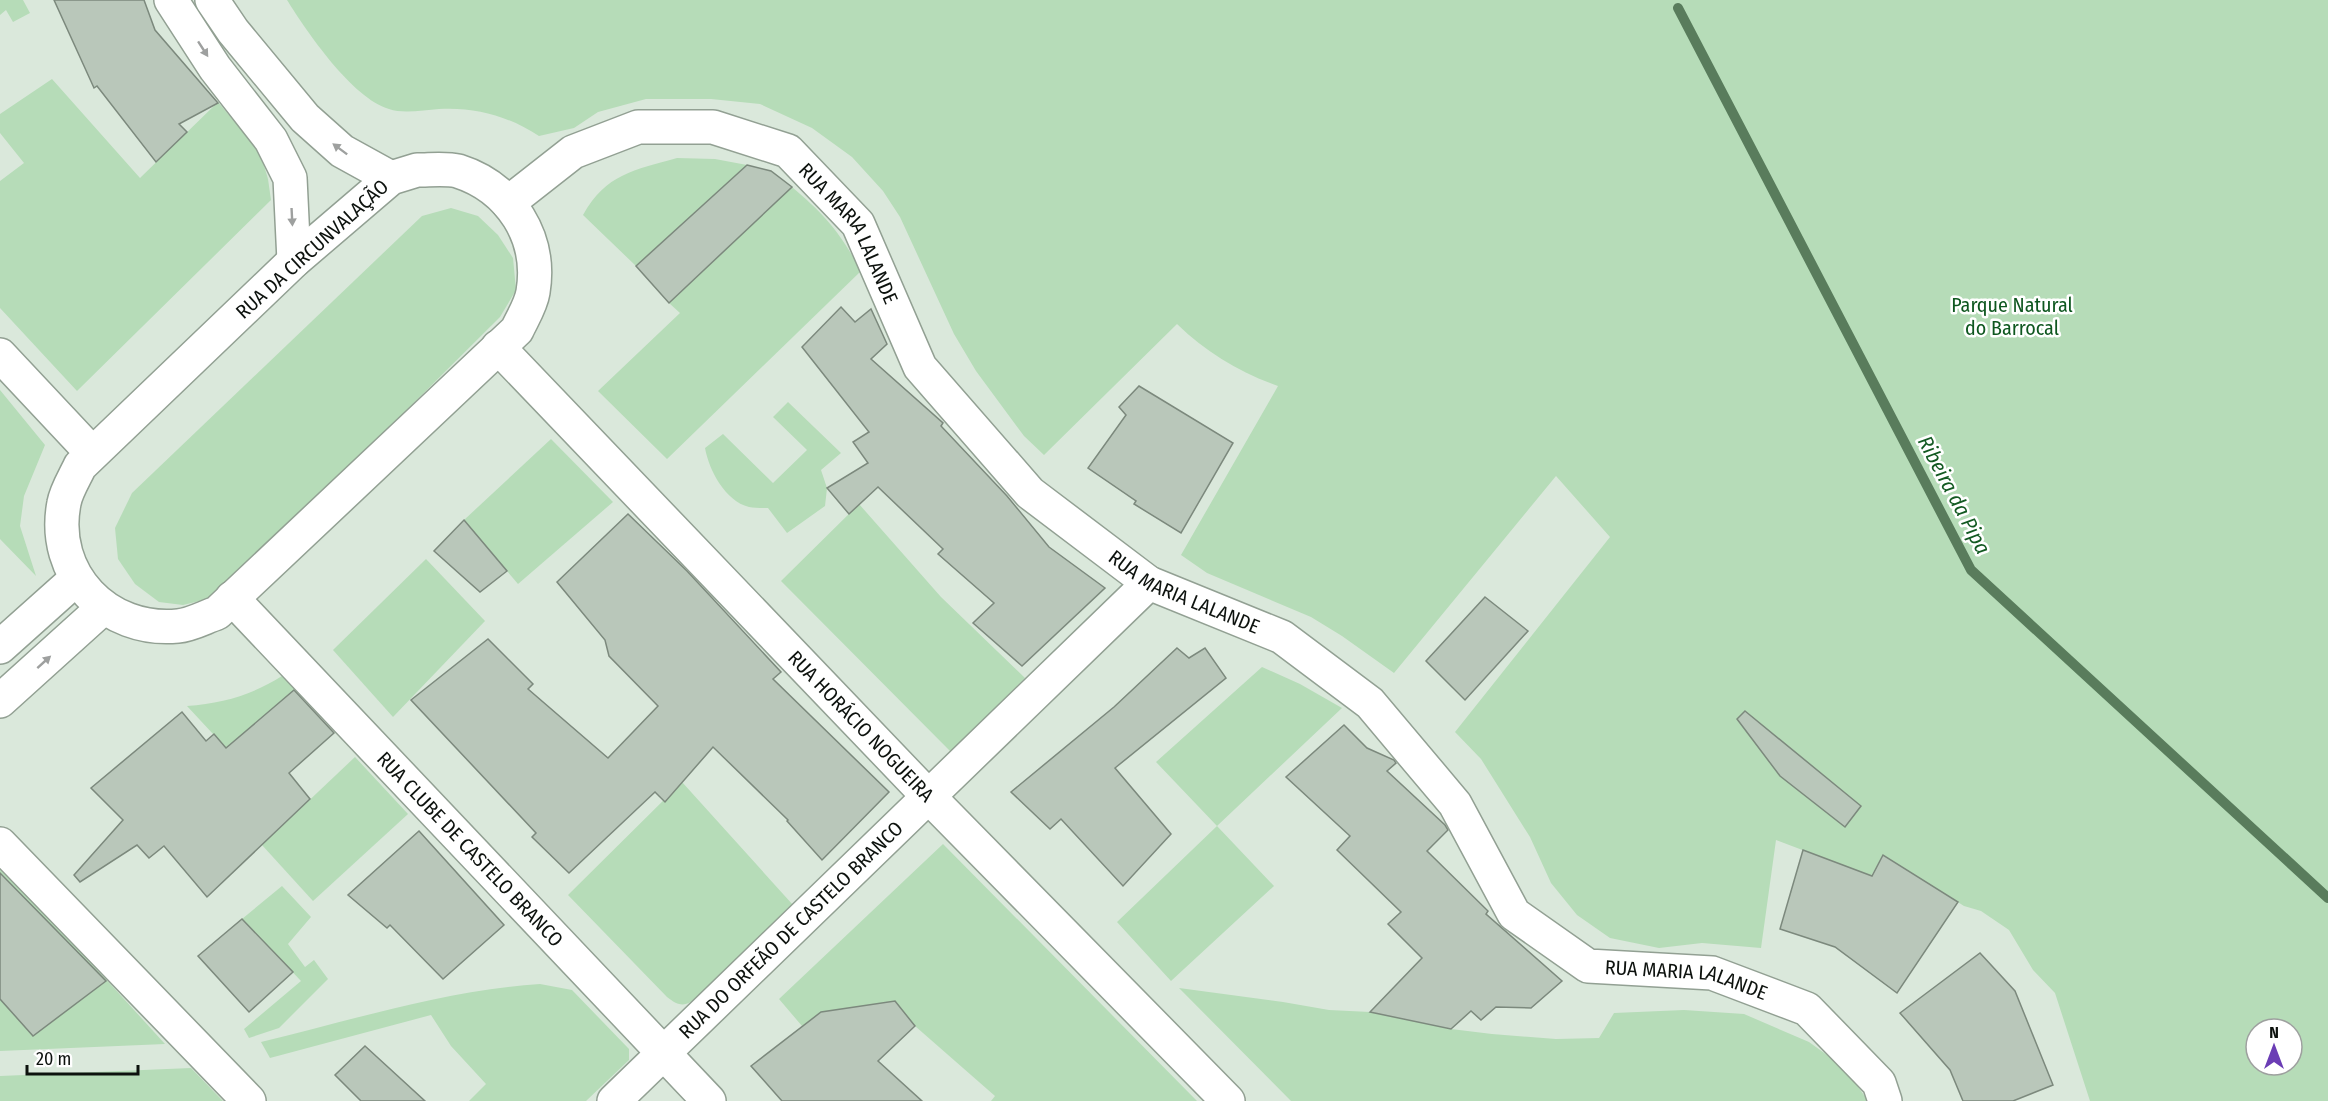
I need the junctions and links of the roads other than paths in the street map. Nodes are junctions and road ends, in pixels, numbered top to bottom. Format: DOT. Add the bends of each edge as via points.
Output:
graph roads {
  1 [pos="171,0"];
  2 [pos="212,0"];
  3 [pos="391,178"];
  4 [pos="507,203"];
  5 [pos="294,261"];
  6 [pos="498,347"];
  7 [pos="0,355"];
  8 [pos="92,453"];
  9 [pos="76,579"];
  10 [pos="1149,583"];
  11 [pos="232,598"];
  12 [pos="103,608"];
  13 [pos="0,648"];
  14 [pos="0,701"];
  15 [pos="928,797"];
  16 [pos="0,844"];
  17 [pos="664,1054"];
  18 [pos="249,1101"];
  19 [pos="614,1101"];
  20 [pos="709,1101"];
  21 [pos="1228,1101"];
  22 [pos="1885,1101"];
  1 -- 5 [label="street, one-way" via="215,68 271,140 290,178"];
  3 -- 2 [label="street, one-way" via="342,151 305,118"];
  3 -- 4 [label="street, RUA DA CIRCUNVALAÇÃO" via="417,170 457,171 493,188"];
  3 -- 5 [label="street, RUA DA CIRCUNVALAÇÃO"];
  4 -- 6 [label="street, RUA DA CIRCUNVALAÇÃO" via="520,217 535,255 533,294 516,330"];
  4 -- 10 [label="street, RUA MARIA LALANDE" via="573,152 638,127 713,127 788,151 858,224 921,367 1030,493"];
  5 -- 8 [label="street, RUA DA CIRCUNVALAÇÃO"];
  6 -- 11 [label="street, RUA DA CIRCUNVALAÇÃO"];
  6 -- 15 [label="street, RUA HORÁCIO NOGUEIRA"];
  7 -- 8 [label="street"];
  8 -- 9 [label="street, RUA DA CIRCUNVALAÇÃO" via="80,466 64,502 62,542"];
  9 -- 12 [label="street, RUA DA CIRCUNVALAÇÃO"];
  9 -- 13 [label="street"];
  10 -- 15 [label="street, RUA DO ORFEÃO DE CASTELO BRANCO"];
  10 -- 22 [label="street, RUA MARIA LALANDE" via="1282,637 1370,703 1455,804 1514,914 1588,966 1712,973 1807,1009 1879,1083"];
  11 -- 12 [label="street, RUA DA CIRCUNVALAÇÃO" via="217,613 180,626 140,625"];
  11 -- 17 [label="street, RUA CLUBE DE CASTELO BRANCO"];
  14 -- 12 [label="street, one-way"];
  15 -- 17 [label="street, RUA DO ORFEÃO DE CASTELO BRANCO"];
  15 -- 21 [label="street, RUA HORÁCIO NOGUEIRA"];
  16 -- 18 [label="street"];
  17 -- 19 [label="street, RUA DO ORFEÃO DE CASTELO BRANCO"];
  17 -- 20 [label="street, RUA CLUBE DE CASTELO BRANCO"];
}
